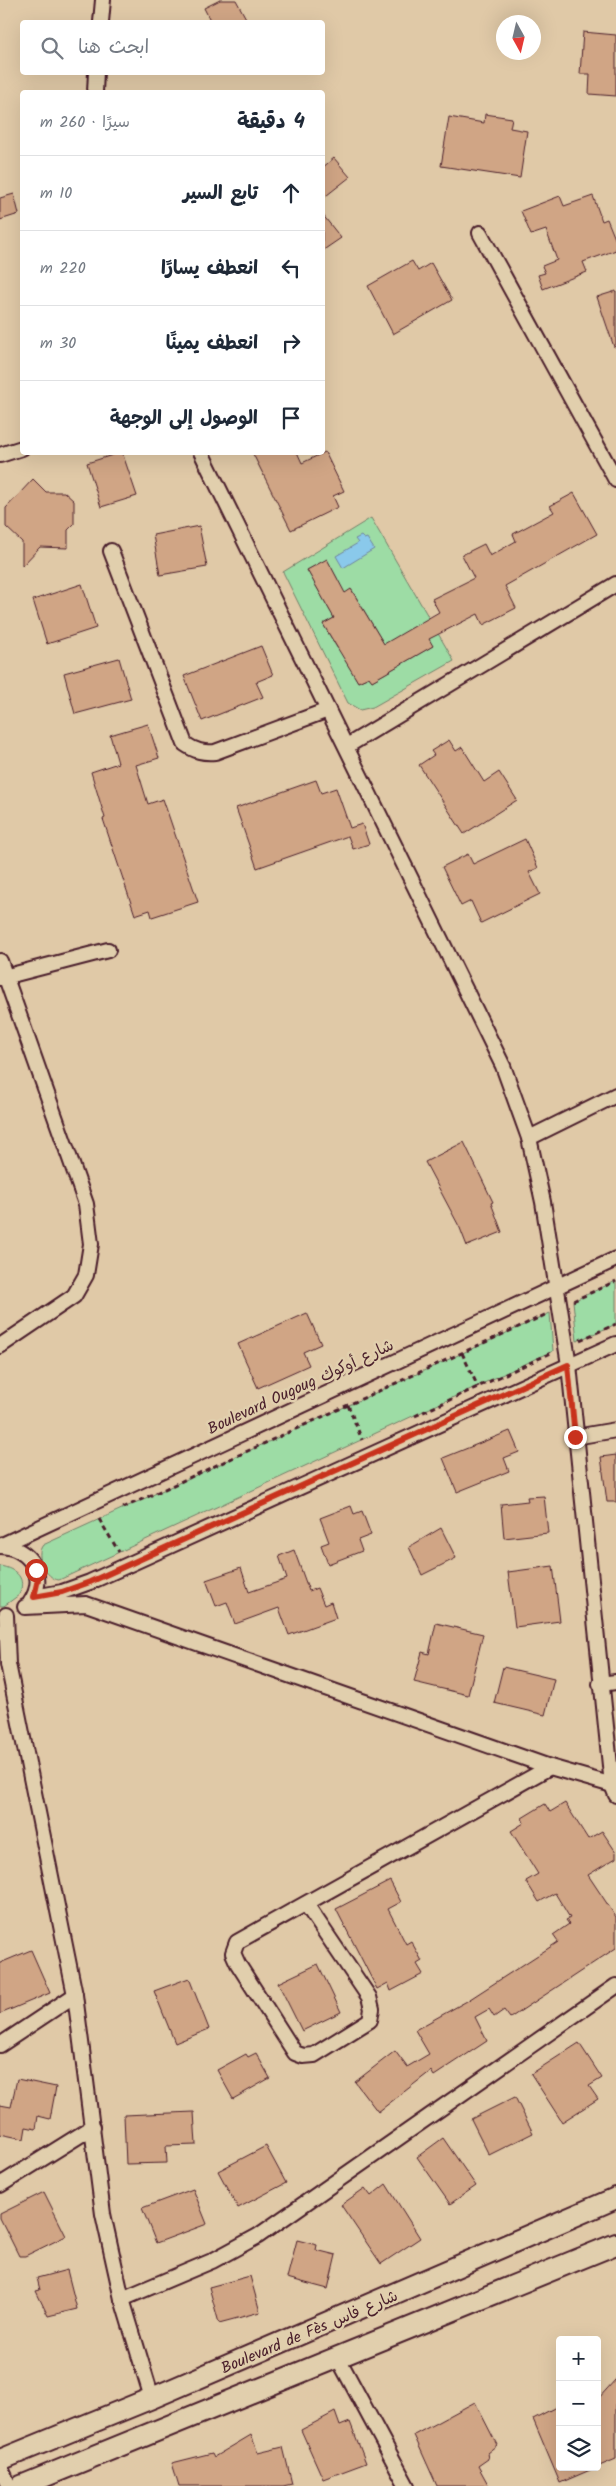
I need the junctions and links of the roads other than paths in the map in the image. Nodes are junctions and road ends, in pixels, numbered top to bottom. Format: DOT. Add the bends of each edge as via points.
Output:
graph roads {
  1 [pos="103,0"];
  2 [pos="101,20"];
  3 [pos="96,75"];
  4 [pos="95,90"];
  5 [pos="480,233"];
  6 [pos="20,449"];
  7 [pos="0,455"];
  8 [pos="203,455"];
  9 [pos="616,480"];
  10 [pos="111,551"];
  11 [pos="616,584"];
  12 [pos="328,710"];
  13 [pos="347,746"];
  14 [pos="108,950"];
  15 [pos="0,962"];
  16 [pos="2,977"];
  17 [pos="616,1094"];
  18 [pos="529,1138"];
  19 [pos="616,1259"];
  20 [pos="556,1286"];
  21 [pos="616,1344"];
  22 [pos="0,1346"];
  23 [pos="568,1365"];
  24 [pos="616,1430"];
  25 [pos="575,1437"];
  26 [pos="0,1546"];
  27 [pos="29,1602"];
  28 [pos="3,1615"];
  29 [pos="616,1682"];
  30 [pos="600,1684"];
  31 [pos="550,1767"];
  32 [pos="615,1788"];
  33 [pos="306,1904"];
  34 [pos="616,1986"];
  35 [pos="75,1995"];
  36 [pos="0,2045"];
  37 [pos="93,2127"];
  38 [pos="0,2185"];
  39 [pos="616,2198"];
  40 [pos="616,2244"];
  41 [pos="122,2298"];
  42 [pos="338,2358"];
  43 [pos="152,2398"];
  44 [pos="0,2460"];
  45 [pos="0,2466"];
  46 [pos="9,2486"];
  47 [pos="21,2486"];
  48 [pos="407,2486"];
  1 -- 2 [label="street"];
  3 -- 4 [label="street"];
  5 -- 9 [label="street"];
  6 -- 7 [label="street"];
  8 -- 12 [label="street"];
  10 -- 12 [label="street" via="185,744 193,750 215,752"];
  11 -- 13 [label="street"];
  12 -- 13 [label="street"];
  13 -- 18 [label="street" via="503,1066"];
  14 -- 16 [label="street"];
  15 -- 16 [label="street"];
  16 -- 22 [label="street" via="86,1204 92,1244 86,1276 74,1296"];
  17 -- 18 [label="street"];
  18 -- 20 [label="street"];
  19 -- 20 [label="street, Boulevard Ougoug شارع أوكوك"];
  20 -- 23 [label="street"];
  20 -- 26 [label="street, Boulevard Ougoug شارع أوكوك"];
  21 -- 23 [label="street"];
  23 -- 25 [label="street"];
  23 -- 27 [label="street" via="90,1582"];
  24 -- 25 [label="street"];
  25 -- 30 [label="street"];
  26 -- 27 [label="street" via="18,1550 32,1562 38,1579"];
  27 -- 28 [label="street"];
  27 -- 31 [label="street" via="86,1604"];
  28 -- 35 [label="street" via="8,1664"];
  29 -- 30 [label="street"];
  30 -- 32 [label="street"];
  31 -- 32 [label="street"];
  31 -- 33 [label="street"];
  33 -- 33 [label="street" via="237,1942 234,1953 295,2053 303,2056 314,2055 370,2020 372,2009 369,1997"];
  34 -- 41 [label="street" via="258,2236 212,2261"];
  35 -- 36 [label="street"];
  35 -- 37 [label="street"];
  37 -- 38 [label="street"];
  37 -- 41 [label="street" via="103,2214"];
  39 -- 43 [label="main road, Boulevard de Fès شارع فاس"];
  40 -- 42 [label="main road, Boulevard de Fès شارع فاس"];
  41 -- 43 [label="street"];
  42 -- 47 [label="main road, Boulevard de Fès شارع فاس"];
  42 -- 48 [label="street"];
  43 -- 44 [label="main road, Boulevard de Fès شارع فاس"];
  45 -- 46 [label="street"];
}
